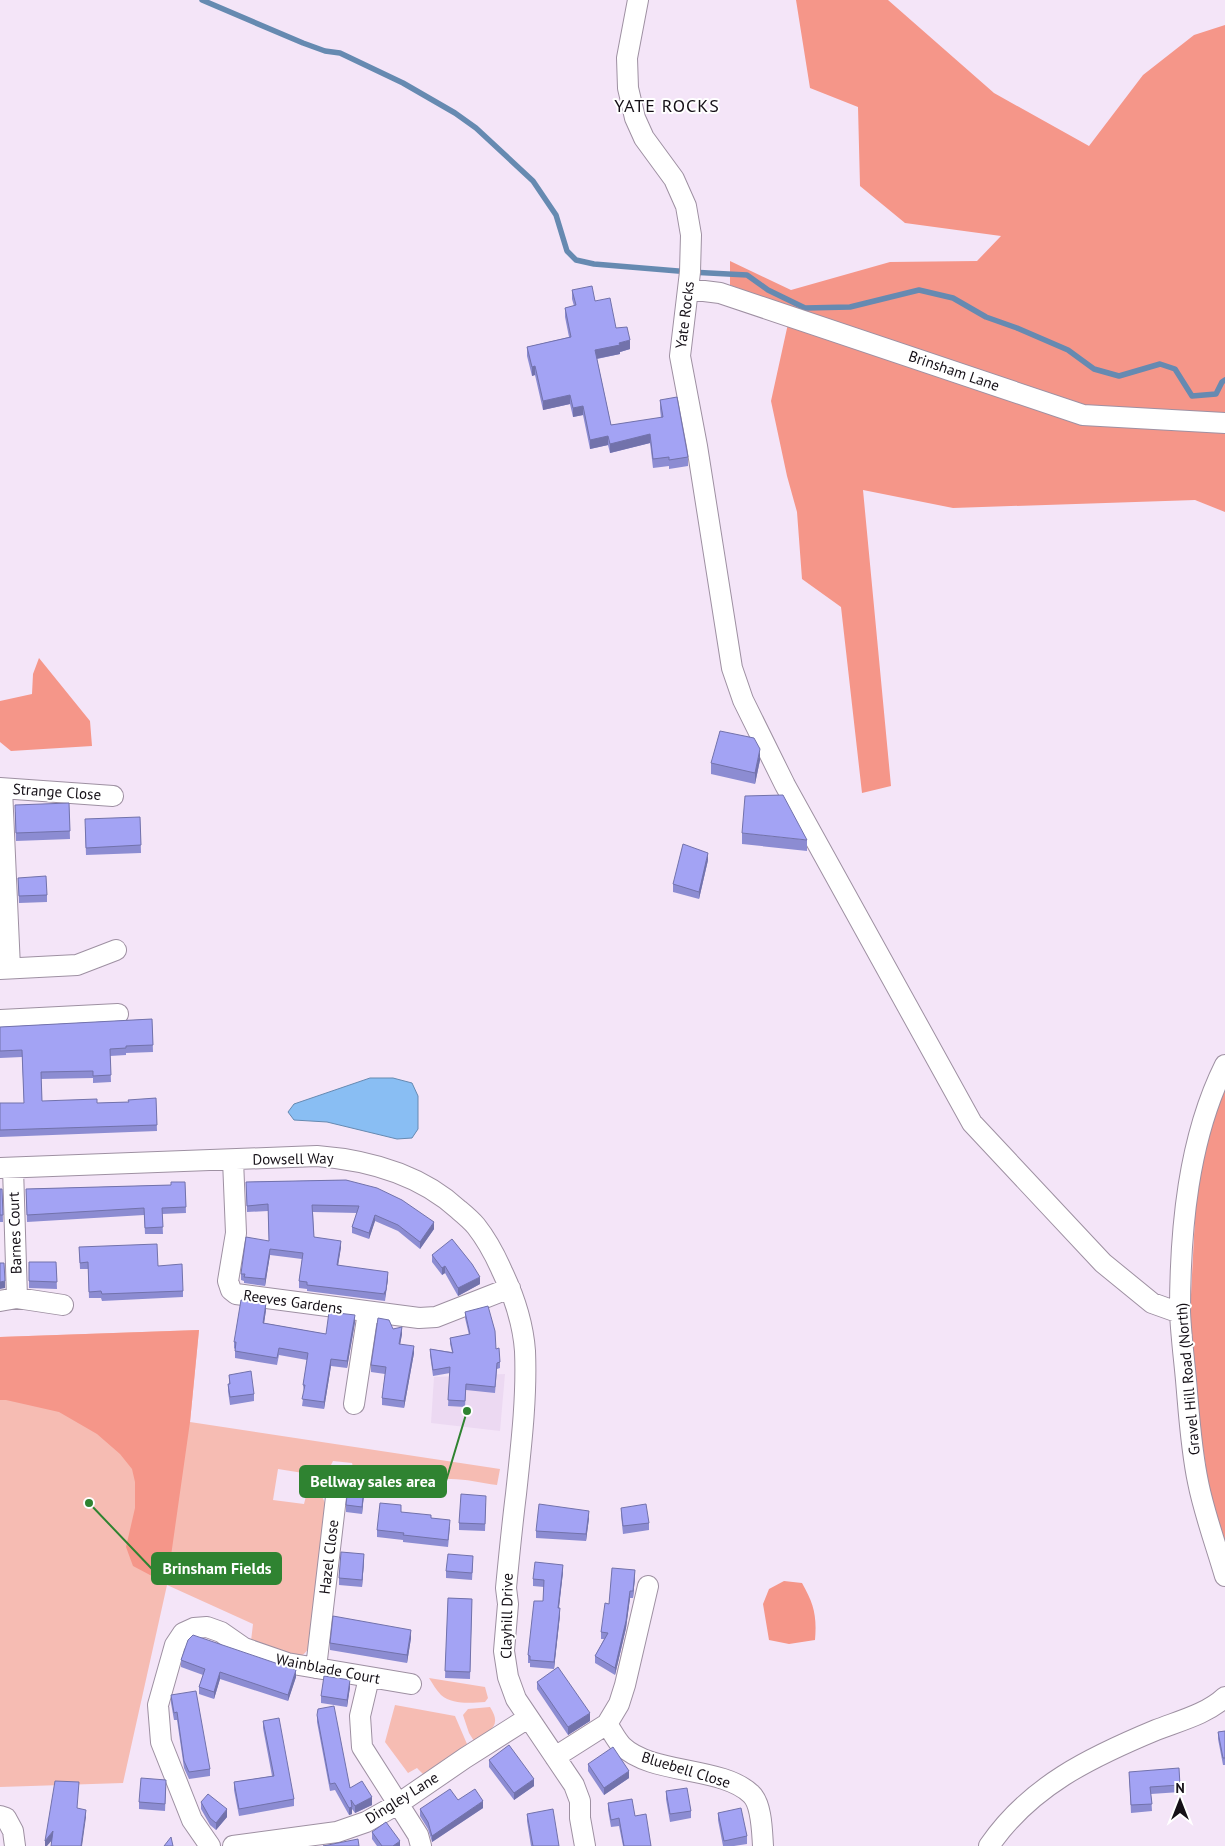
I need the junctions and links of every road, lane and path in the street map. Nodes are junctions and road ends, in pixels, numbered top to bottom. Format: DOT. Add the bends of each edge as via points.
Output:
graph roads {
  1 [pos="638,0"];
  2 [pos="688,289"];
  3 [pos="1225,423"];
  4 [pos="1,788"];
  5 [pos="113,796"];
  6 [pos="116,950"];
  7 [pos="5,969"];
  8 [pos="118,1014"];
  9 [pos="0,1020"];
  10 [pos="1225,1065"];
  11 [pos="233,1160"];
  12 [pos="6,1168"];
  13 [pos="510,1288"];
  14 [pos="9,1299"];
  15 [pos="63,1305"];
  16 [pos="368,1312"];
  17 [pos="1180,1313"];
  18 [pos="354,1404"];
  19 [pos="372,1483"];
  20 [pos="517,1486"];
  21 [pos="1225,1576"];
  22 [pos="648,1586"];
  23 [pos="316,1668"];
  24 [pos="369,1678"];
  25 [pos="411,1684"];
  26 [pos="1225,1697"];
  27 [pos="528,1718"];
  28 [pos="607,1724"];
  29 [pos="555,1757"];
  30 [pos="398,1804"];
  31 [pos="0,1816"];
  32 [pos="308,1841"];
  33 [pos="15,1846"];
  34 [pos="210,1846"];
  35 [pos="233,1846"];
  36 [pos="421,1846"];
  37 [pos="585,1846"];
  38 [pos="763,1846"];
  39 [pos="990,1846"];
  1 -- 2 [label="street, Yate Rocks" via="627,58 628,88 644,138 674,179 686,206 691,235"];
  2 -- 3 [label="street, Brinsham Lane" via="720,293 1084,415"];
  2 -- 17 [label="street, Yate Rocks" via="680,356 732,668 743,700 786,785 972,1123 1103,1262 1152,1303"];
  4 -- 5 [label="street, Strange Close"];
  4 -- 7 [label="street, Strange Close"];
  6 -- 7 [label="street, Strange Close" via="77,965"];
  8 -- 9 [label="street"];
  10 -- 17 [label="street, Gravel Hill Road (North)" via="1199,1131 1189,1178"];
  11 -- 12 [label="street, Dowsell Way"];
  11 -- 13 [label="street, Dowsell Way" via="317,1156 348,1158 376,1165 430,1188 474,1224 491,1248"];
  11 -- 16 [label="street, Reeves Gardens" via="236,1233 228,1281 231,1290 236,1294"];
  12 -- 14 [label="street, Barnes Court"];
  13 -- 16 [label="street, Reeves Gardens" via="436,1317"];
  13 -- 20 [label="street, Dowsell Way" via="525,1349"];
  14 -- 15 [label="street, Barnes Court"];
  16 -- 18 [label="street"];
  17 -- 21 [label="street, Gravel Hill Road (North)" via="1198,1482"];
  19 -- 23 [label="street, Hazel Close" via="338,1480"];
  20 -- 27 [label="street, Clayhill Drive" via="506,1588 508,1604 504,1651 516,1699"];
  22 -- 28 [label="street" via="626,1685"];
  23 -- 24 [label="street, Wainblade Court"];
  23 -- 34 [label="street, Wainblade Court" via="287,1663 244,1648 221,1632 207,1627 183,1633 175,1646 158,1705 161,1742 192,1820"];
  24 -- 25 [label="street, Wainblade Court"];
  24 -- 30 [label="street" via="360,1716 362,1747"];
  26 -- 39 [label="street" via="1202,1711 1090,1760 1035,1794 1007,1821"];
  27 -- 29 [label="street, Clayhill Drive"];
  27 -- 30 [label="street, Dingley Lane"];
  28 -- 29 [label="street"];
  28 -- 38 [label="street, Bluebell Close" via="622,1746 641,1758 733,1782 752,1795 760,1815"];
  29 -- 37 [label="street, Clayhill Drive" via="574,1785 580,1801"];
  30 -- 32 [label="street, Dingley Lane" via="366,1822"];
  30 -- 36 [label="street"];
  31 -- 33 [label="street" via="6,1818 13,1831"];
  32 -- 35 [label="street, Dingley Lane"];
}
